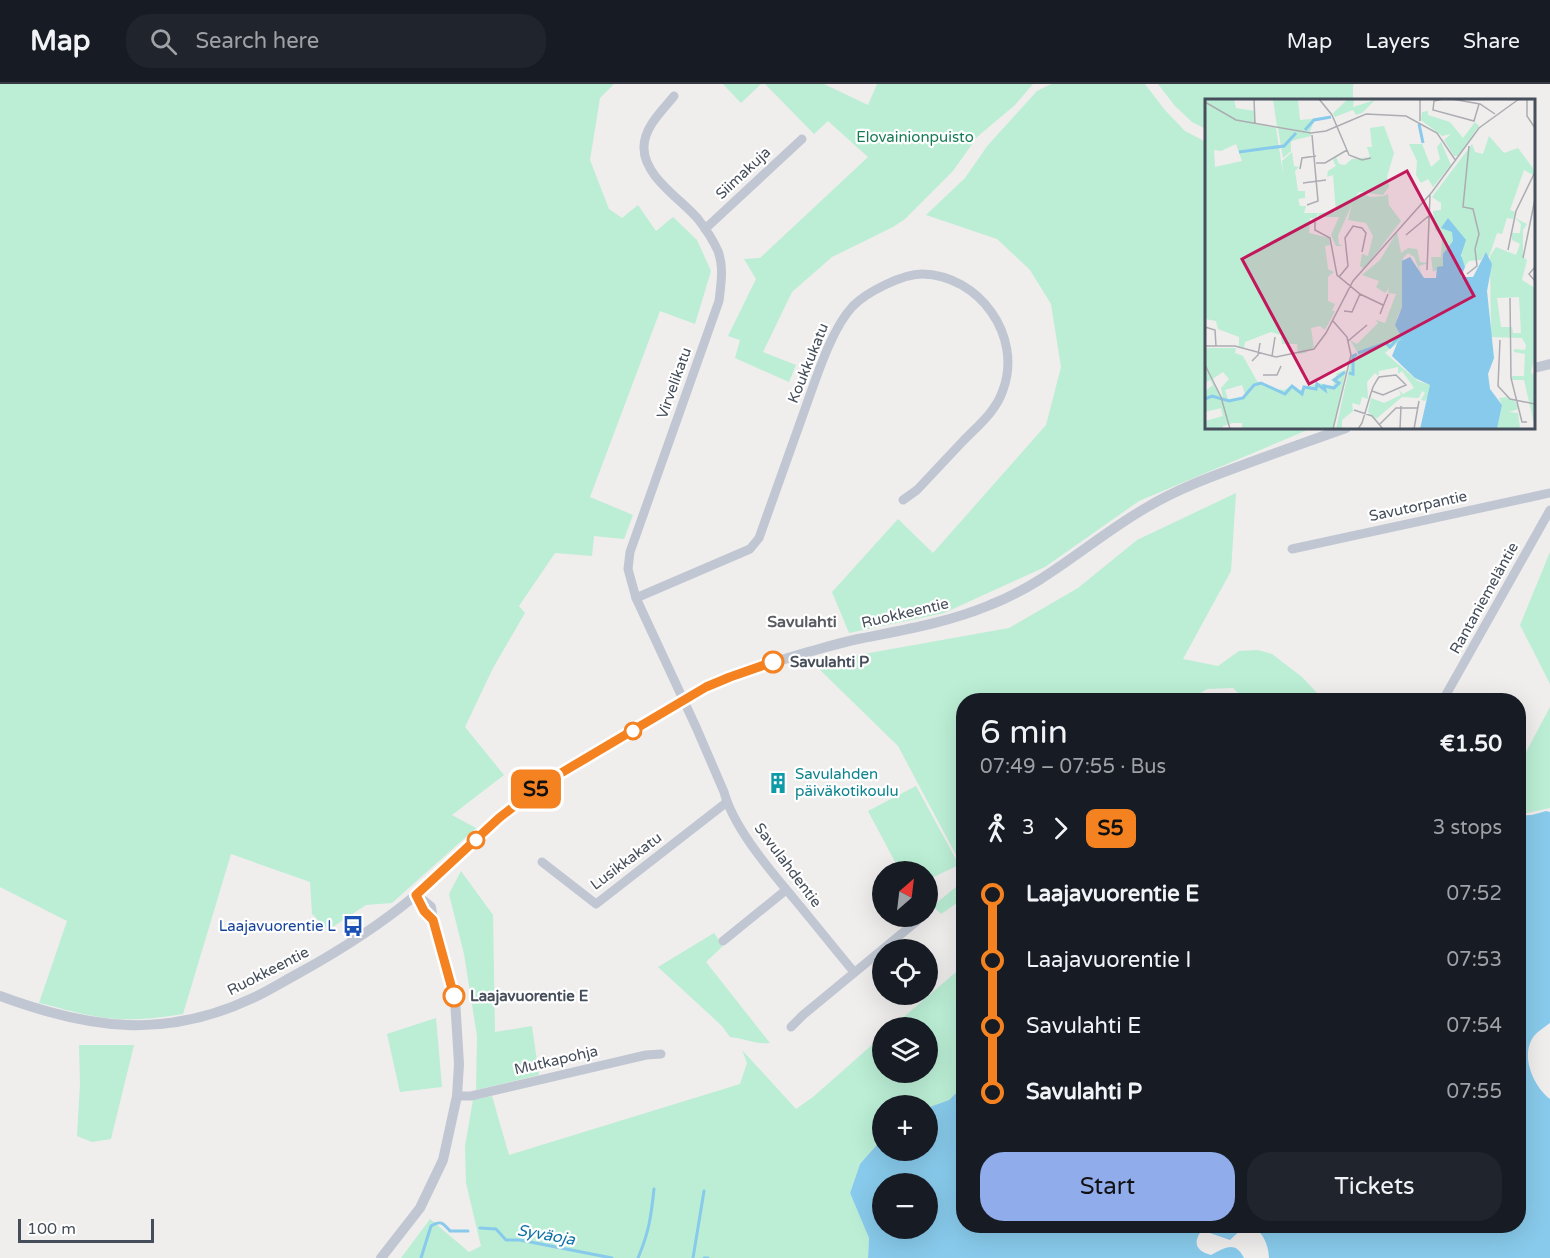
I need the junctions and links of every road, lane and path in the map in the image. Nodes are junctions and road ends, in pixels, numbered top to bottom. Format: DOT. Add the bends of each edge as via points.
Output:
graph roads {
  1 [pos="674,96"];
  2 [pos="802,139"];
  3 [pos="705,230"];
  4 [pos="1550,364"];
  5 [pos="1535,368"];
  6 [pos="1343,429"];
  7 [pos="1550,493"];
  8 [pos="903,500"];
  9 [pos="1550,510"];
  10 [pos="1292,549"];
  11 [pos="636,598"];
  12 [pos="1447,693"];
  13 [pos="684,701"];
  14 [pos="727,802"];
  15 [pos="542,862"];
  16 [pos="786,890"];
  17 [pos="416,895"];
  18 [pos="910,927"];
  19 [pos="723,941"];
  20 [pos="854,972"];
  21 [pos="0,996"];
  22 [pos="791,1027"];
  23 [pos="661,1054"];
  24 [pos="458,1096"];
  25 [pos="381,1258"];
  1 -- 3 [label="street, Virvelikatu" via="649,127 644,145 646,162"];
  2 -- 3 [label="street, Siimakuja"];
  3 -- 11 [label="street, Virvelikatu" via="718,252 722,272 719,301 630,552 628,569"];
  4 -- 5 [label="street"];
  6 -- 13 [label="street, Ruokkeentie" via="1213,476 1146,507 1025,589 991,605 937,623 856,639 765,664 706,687"];
  7 -- 10 [label="street, Savutorpantie"];
  8 -- 11 [label="street, Koukkukatu" via="991,412 1003,391 1008,365 999,322 973,292 950,279 921,274 909,275 876,290 853,306 836,329 759,538 750,549"];
  9 -- 12 [label="street, Rantaniemeläntie"];
  11 -- 13 [label="street, Virvelikatu"];
  13 -- 14 [label="street, Savulahdentie"];
  13 -- 17 [label="street, Ruokkeentie" via="531,793"];
  14 -- 15 [label="street, Lusikkakatu" via="596,904"];
  14 -- 16 [label="street, Savulahdentie" via="748,841"];
  16 -- 19 [label="street"];
  16 -- 20 [label="street, Savulahdentie"];
  17 -- 21 [label="street, Ruokkeentie" via="324,959 254,998 197,1018 171,1024 112,1025 53,1014"];
  17 -- 24 [label="street" via="431,907 455,999"];
  18 -- 20 [label="street"];
  20 -- 22 [label="street"];
  23 -- 24 [label="street, Mutkapohja"];
  24 -- 25 [label="street" via="443,1160 420,1208"];
}
